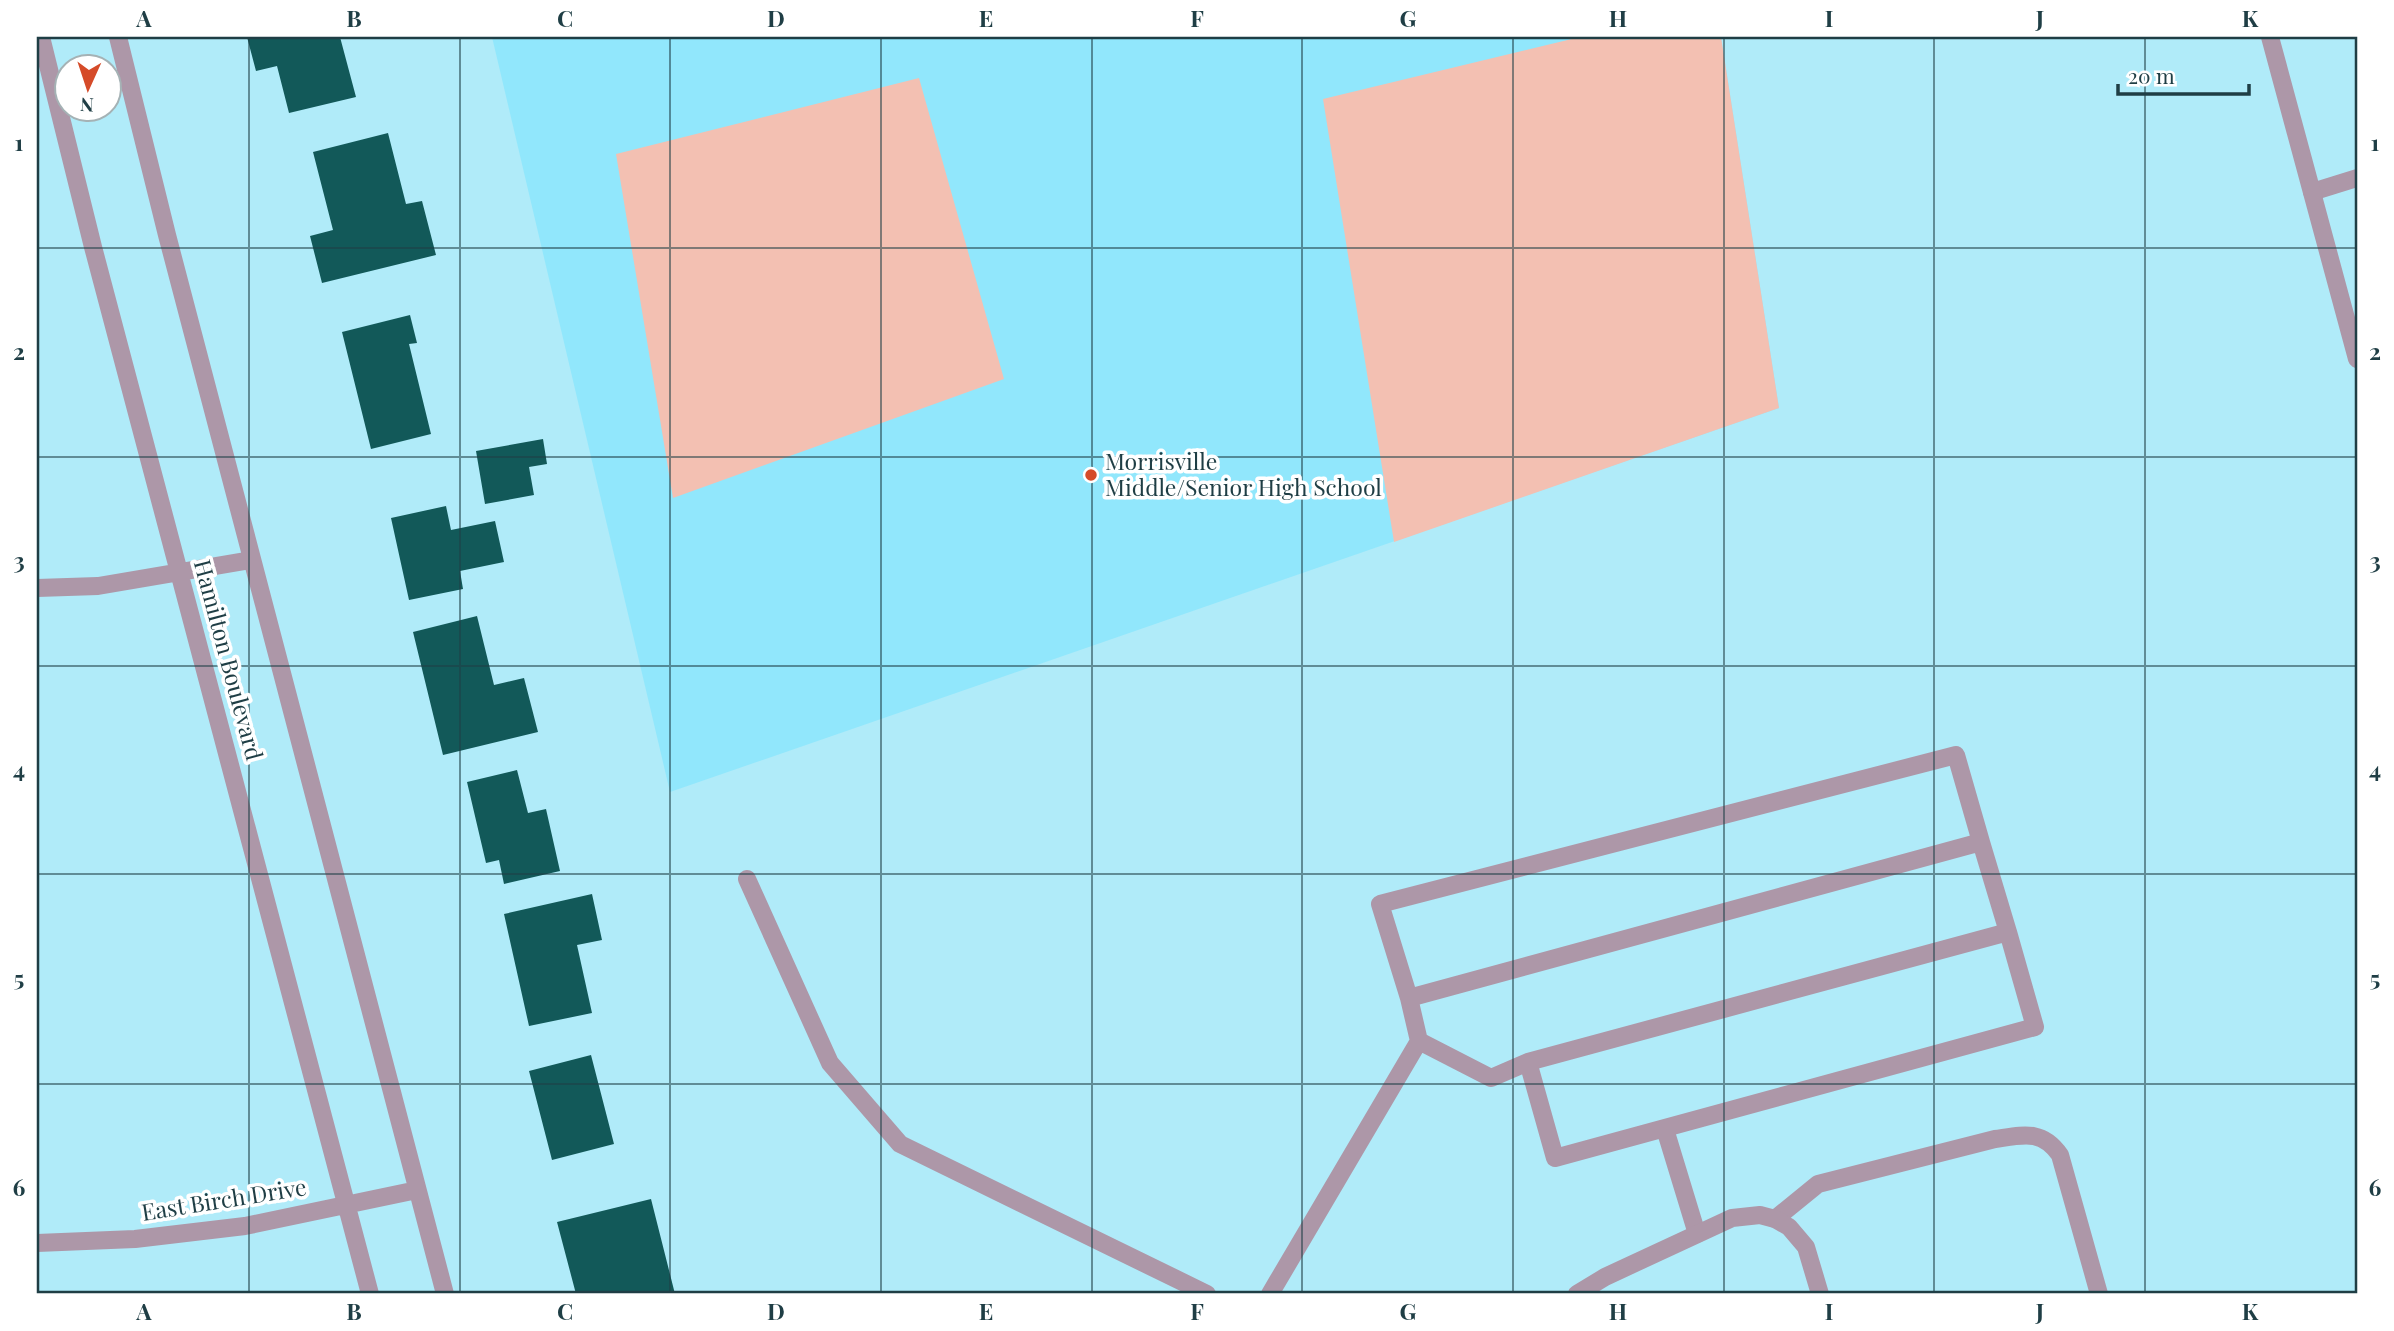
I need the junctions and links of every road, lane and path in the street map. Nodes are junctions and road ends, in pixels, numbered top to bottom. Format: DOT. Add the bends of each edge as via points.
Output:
graph roads {
  1 [pos="41,37"];
  2 [pos="118,37"];
  3 [pos="2270,37"];
  4 [pos="2357,178"];
  5 [pos="2312,192"];
  6 [pos="2357,359"];
  7 [pos="251,560"];
  8 [pos="180,573"];
  9 [pos="37,588"];
  10 [pos="1981,842"];
  11 [pos="747,878"];
  12 [pos="2008,932"];
  13 [pos="1409,998"];
  14 [pos="1419,1041"];
  15 [pos="1528,1062"];
  16 [pos="1665,1129"];
  17 [pos="417,1191"];
  18 [pos="346,1203"];
  19 [pos="1782,1223"];
  20 [pos="1696,1234"];
  21 [pos="37,1243"];
  22 [pos="370,1294"];
  23 [pos="445,1294"];
  24 [pos="1207,1294"];
  25 [pos="1270,1294"];
  26 [pos="1577,1294"];
  27 [pos="1820,1294"];
  28 [pos="2099,1294"];
  1 -- 8 [label="street, Hamilton Boulevard"];
  2 -- 7 [label="street, Hamilton Boulevard"];
  3 -- 5 [label="street"];
  4 -- 5 [label="street"];
  5 -- 6 [label="street"];
  7 -- 8 [label="street"];
  7 -- 17 [label="street, Hamilton Boulevard"];
  8 -- 9 [label="street" via="98,586"];
  8 -- 18 [label="street, Hamilton Boulevard"];
  10 -- 12 [label="street"];
  10 -- 13 [label="street"];
  10 -- 13 [label="street" via="1956,755 1380,904"];
  11 -- 24 [label="street" via="830,1063 900,1144"];
  12 -- 15 [label="street"];
  12 -- 16 [label="street" via="2035,1027"];
  13 -- 14 [label="street"];
  14 -- 15 [label="street" via="1491,1078"];
  14 -- 25 [label="street"];
  15 -- 16 [label="street" via="1555,1158"];
  16 -- 20 [label="street"];
  17 -- 18 [label="street, East Birch Drive"];
  17 -- 23 [label="street, Hamilton Boulevard"];
  18 -- 21 [label="street, East Birch Drive" via="245,1226 135,1240"];
  18 -- 22 [label="street, Hamilton Boulevard"];
  19 -- 20 [label="street" via="1760,1215 1732,1218"];
  19 -- 27 [label="street" via="1807,1247"];
  19 -- 28 [label="street" via="1818,1184 1995,1139 2039,1136 2053,1144 2060,1156"];
  20 -- 26 [label="street"];
}
